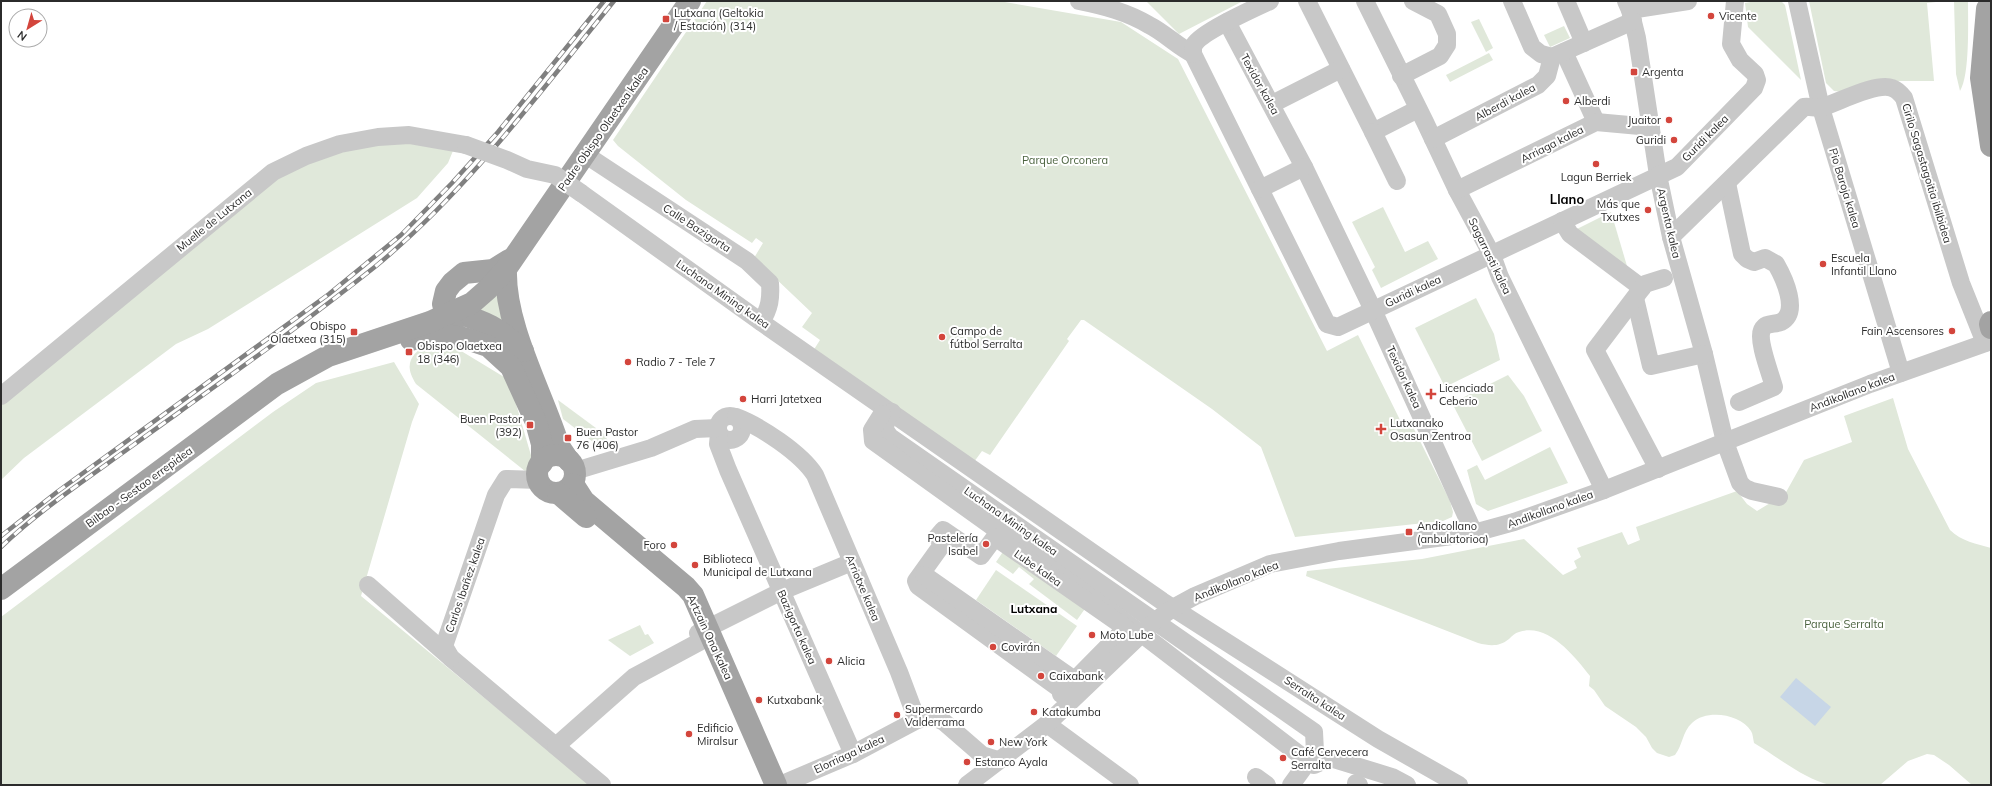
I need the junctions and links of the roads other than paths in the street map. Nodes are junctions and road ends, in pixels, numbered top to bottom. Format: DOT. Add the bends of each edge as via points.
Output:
graph roads {
  1 [pos="690,1"];
  2 [pos="1117,1"];
  3 [pos="1135,1"];
  4 [pos="1270,1"];
  5 [pos="1307,1"];
  6 [pos="1365,1"];
  7 [pos="1414,1"];
  8 [pos="1512,1"];
  9 [pos="1566,1"];
  10 [pos="1688,1"];
  11 [pos="1734,1"];
  12 [pos="1797,1"];
  13 [pos="1087,2"];
  14 [pos="1987,5"];
  15 [pos="1630,11"];
  16 [pos="1227,22"];
  17 [pos="1146,23"];
  18 [pos="1584,43"];
  19 [pos="1991,43"];
  20 [pos="1193,54"];
  21 [pos="1558,55"];
  22 [pos="1341,69"];
  23 [pos="1401,76"];
  24 [pos="1272,104"];
  25 [pos="1821,108"];
  26 [pos="1418,109"];
  27 [pos="1596,122"];
  28 [pos="1651,127"];
  29 [pos="1373,132"];
  30 [pos="1433,139"];
  31 [pos="1991,146"];
  32 [pos="586,155"];
  33 [pos="1304,166"];
  34 [pos="555,175"];
  35 [pos="1658,175"];
  36 [pos="1397,181"];
  37 [pos="1727,183"];
  38 [pos="1641,184"];
  39 [pos="1260,189"];
  40 [pos="1457,190"];
  41 [pos="1663,197"];
  42 [pos="1562,220"];
  43 [pos="1671,237"];
  44 [pos="1492,255"];
  45 [pos="510,263"];
  46 [pos="1664,278"];
  47 [pos="1638,293"];
  48 [pos="1373,310"];
  49 [pos="761,322"];
  50 [pos="452,323"];
  51 [pos="1990,334"];
  52 [pos="1704,354"];
  53 [pos="518,360"];
  54 [pos="1901,373"];
  55 [pos="1,396"];
  56 [pos="1739,402"];
  57 [pos="887,413"];
  58 [pos="718,430"];
  59 [pos="1725,442"];
  60 [pos="1658,469"];
  61 [pos="534,474"];
  62 [pos="569,477"];
  63 [pos="1604,490"];
  64 [pos="1780,497"];
  65 [pos="1474,533"];
  66 [pos="852,562"];
  67 [pos="368,585"];
  68 [pos="1,589"];
  69 [pos="782,591"];
  70 [pos="1153,594"];
  71 [pos="1135,607"];
  72 [pos="1173,608"];
  73 [pos="1155,621"];
  74 [pos="702,634"];
  75 [pos="1142,634"];
  76 [pos="451,658"];
  77 [pos="1080,684"];
  78 [pos="917,720"];
  79 [pos="1047,724"];
  80 [pos="549,740"];
  81 [pos="853,754"];
  82 [pos="1309,762"];
  83 [pos="988,763"];
  84 [pos="602,785"];
  85 [pos="761,785"];
  86 [pos="776,785"];
  87 [pos="780,785"];
  88 [pos="967,785"];
  89 [pos="1130,785"];
  90 [pos="1291,785"];
  91 [pos="1407,785"];
  92 [pos="1459,785"];
  1 -- 32 [label="main road, Padre Obispo Olaetxea kalea"];
  2 -- 13 [label="street"];
  3 -- 17 [label="street"];
  4 -- 16 [label="street"];
  5 -- 22 [label="street"];
  6 -- 23 [label="street, Sagarrasti kalea"];
  7 -- 23 [label="street" via="1438,14 1446,34 1447,46 1440,56"];
  8 -- 21 [label="street" via="1532,47 1541,54"];
  9 -- 18 [label="street"];
  10 -- 15 [label="street"];
  11 -- 35 [label="street, Guridi kalea" via="1731,44 1740,60 1755,74 1757,80 1754,88 1677,167"];
  12 -- 25 [label="street, Pio Baroja kalea"];
  13 -- 17 [label="street" via="1125,12"];
  14 -- 19 [label="main road"];
  14 -- 31 [label="main road" via="1981,78"];
  15 -- 18 [label="street"];
  15 -- 28 [label="street, Argenta kalea"];
  16 -- 20 [label="street" via="1202,37 1194,45"];
  16 -- 24 [label="street, Texidor kalea"];
  17 -- 20 [label="street"];
  18 -- 21 [label="street"];
  20 -- 39 [label="street"];
  21 -- 27 [label="street"];
  21 -- 30 [label="street, Alberdi kalea" via="1538,85"];
  22 -- 24 [label="street"];
  22 -- 29 [label="street"];
  23 -- 26 [label="street, Sagarrasti kalea"];
  24 -- 33 [label="street, Texidor kalea"];
  25 -- 37 [label="street, Cirilo Sagastagoitia ibilbidea" via="1804,108"];
  25 -- 51 [label="street, Cirilo Sagastagoitia ibilbidea" via="1855,94 1885,87 1892,87 1904,98 1961,282"];
  25 -- 54 [label="street, Pio Baroja kalea"];
  26 -- 29 [label="street"];
  26 -- 30 [label="street, Sagarrasti kalea"];
  27 -- 28 [label="street, Arriaga kalea"];
  27 -- 40 [label="street, Arriaga kalea"];
  28 -- 35 [label="street, Argenta kalea"];
  29 -- 36 [label="street"];
  30 -- 40 [label="street, Sagarrasti kalea"];
  32 -- 45 [label="main road, Padre Obispo Olaetxea kalea"];
  32 -- 49 [label="street, Calle Bazigorta" via="759,271 770,282 771,298 769,310"];
  33 -- 39 [label="street"];
  33 -- 48 [label="street, Texidor kalea"];
  34 -- 49 [label="street, Luchana Mining kalea, bridge"];
  34 -- 55 [label="street, Muelle de Lutxana, bridge" via="527,169 466,145 409,135 378,137 340,144 306,156 273,172"];
  35 -- 38 [label="street, Guridi kalea"];
  35 -- 41 [label="street, Argenta kalea"];
  37 -- 43 [label="street, Cirilo Sagastagoitia ibilbidea"];
  37 -- 56 [label="street" via="1742,254 1754,262 1765,258 1776,264 1791,305 1789,314 1781,322 1768,324 1762,330 1761,339 1774,387"];
  38 -- 41 [label="street" via="1656,189"];
  38 -- 42 [label="street, Guridi kalea"];
  39 -- 48 [label="street" via="1327,324 1338,327"];
  40 -- 44 [label="street, Sagarrasti kalea"];
  41 -- 43 [label="street, Argenta kalea"];
  42 -- 44 [label="street, Guridi kalea"];
  42 -- 47 [label="street" via="1570,234"];
  43 -- 52 [label="street, Argenta kalea"];
  44 -- 48 [label="street, Guridi kalea"];
  44 -- 63 [label="street, Sagarrasti kalea" via="1500,277"];
  45 -- 50 [label="main road, Padre Obispo Olaetxea kalea" via="492,293"];
  45 -- 50 [label="main road" via="493,270 464,273 452,283 446,291 443,304"];
  45 -- 53 [label="main road" via="505,287 514,323"];
  46 -- 47 [label="street" via="1646,284"];
  47 -- 52 [label="street" via="1651,366"];
  47 -- 60 [label="street" via="1595,350"];
  48 -- 65 [label="street, Texidor kalea"];
  49 -- 57 [label="street, Luchana Mining kalea"];
  50 -- 53 [label="main road" via="482,320 508,336"];
  50 -- 68 [label="main road, Bilbao - Sestao errepidea" via="277,384"];
  51 -- 54 [label="street, Andikollano kalea"];
  52 -- 59 [label="street, Argenta kalea"];
  53 -- 61 [label="main road" via="542,444"];
  53 -- 62 [label="main road, Artzain Ona kalea" via="559,446"];
  54 -- 59 [label="street, Andikollano kalea"];
  57 -- 70 [label="street, Luchana Mining kalea"];
  57 -- 71 [label="street, Luchana Mining kalea" via="885,430 890,437"];
  57 -- 75 [label="street" via="872,430 873,441"];
  58 -- 62 [label="street" via="696,429"];
  58 -- 66 [label="street, Arriotxe kalea" via="727,440 738,438 743,427 736,417 749,422 808,464"];
  58 -- 69 [label="street, Bazigorta kalea" via="718,444 728,470"];
  59 -- 60 [label="street, Andikollano kalea"];
  59 -- 64 [label="street, Argenta kalea" via="1740,483 1745,488"];
  60 -- 63 [label="street, Andikollano kalea"];
  61 -- 62 [label="main road" via="546,490"];
  61 -- 62 [label="main road" via="546,458 558,456"];
  61 -- 76 [label="street, Carlos Ibañez kalea" via="506,479 496,496 447,633 444,646"];
  62 -- 74 [label="main road, Artzain Ona kalea" via="674,591"];
  63 -- 65 [label="street, Andikollano kalea" via="1514,522"];
  65 -- 72 [label="street, Andikollano kalea" via="1339,551 1270,564"];
  66 -- 69 [label="street"];
  66 -- 78 [label="street, Arriotxe kalea"];
  67 -- 76 [label="street, Carlos Ibañez kalea"];
  69 -- 74 [label="street"];
  69 -- 81 [label="street, Bazigorta kalea"];
  70 -- 71 [label="street" via="1148,605 1142,608"];
  70 -- 72 [label="street, Luchana Mining kalea"];
  71 -- 73 [label="street, Luchana Mining kalea"];
  72 -- 73 [label="street, Andikollano kalea"];
  72 -- 92 [label="street, Serralta kalea" via="1378,739"];
  73 -- 75 [label="street, Andikollano kalea"];
  73 -- 82 [label="street" via="1314,732 1315,752"];
  74 -- 80 [label="street" via="634,677"];
  74 -- 85 [label="main road, Artzain Ona kalea"];
  74 -- 86 [label="main road, Artzain Ona kalea"];
  75 -- 77 [label="street, Andikollano kalea"];
  75 -- 82 [label="street"];
  76 -- 80 [label="street, Carlos Ibañez kalea"];
  77 -- 77 [label="street, Lube kalea" via="922,574 944,542 937,537 943,530 981,556 994,537 1126,628"];
  77 -- 79 [label="street, Andikollano kalea"];
  78 -- 81 [label="street, Elorriaga kalea"];
  78 -- 83 [label="street" via="934,717 944,722"];
  79 -- 83 [label="street, Andikollano kalea"];
  79 -- 89 [label="street"];
  80 -- 84 [label="street, Carlos Ibañez kalea"];
  81 -- 87 [label="street, Elorriaga kalea"];
  82 -- 90 [label="street"];
  82 -- 91 [label="street" via="1314,765 1330,758 1392,777"];
  83 -- 88 [label="street, Andikollano kalea"];
}
